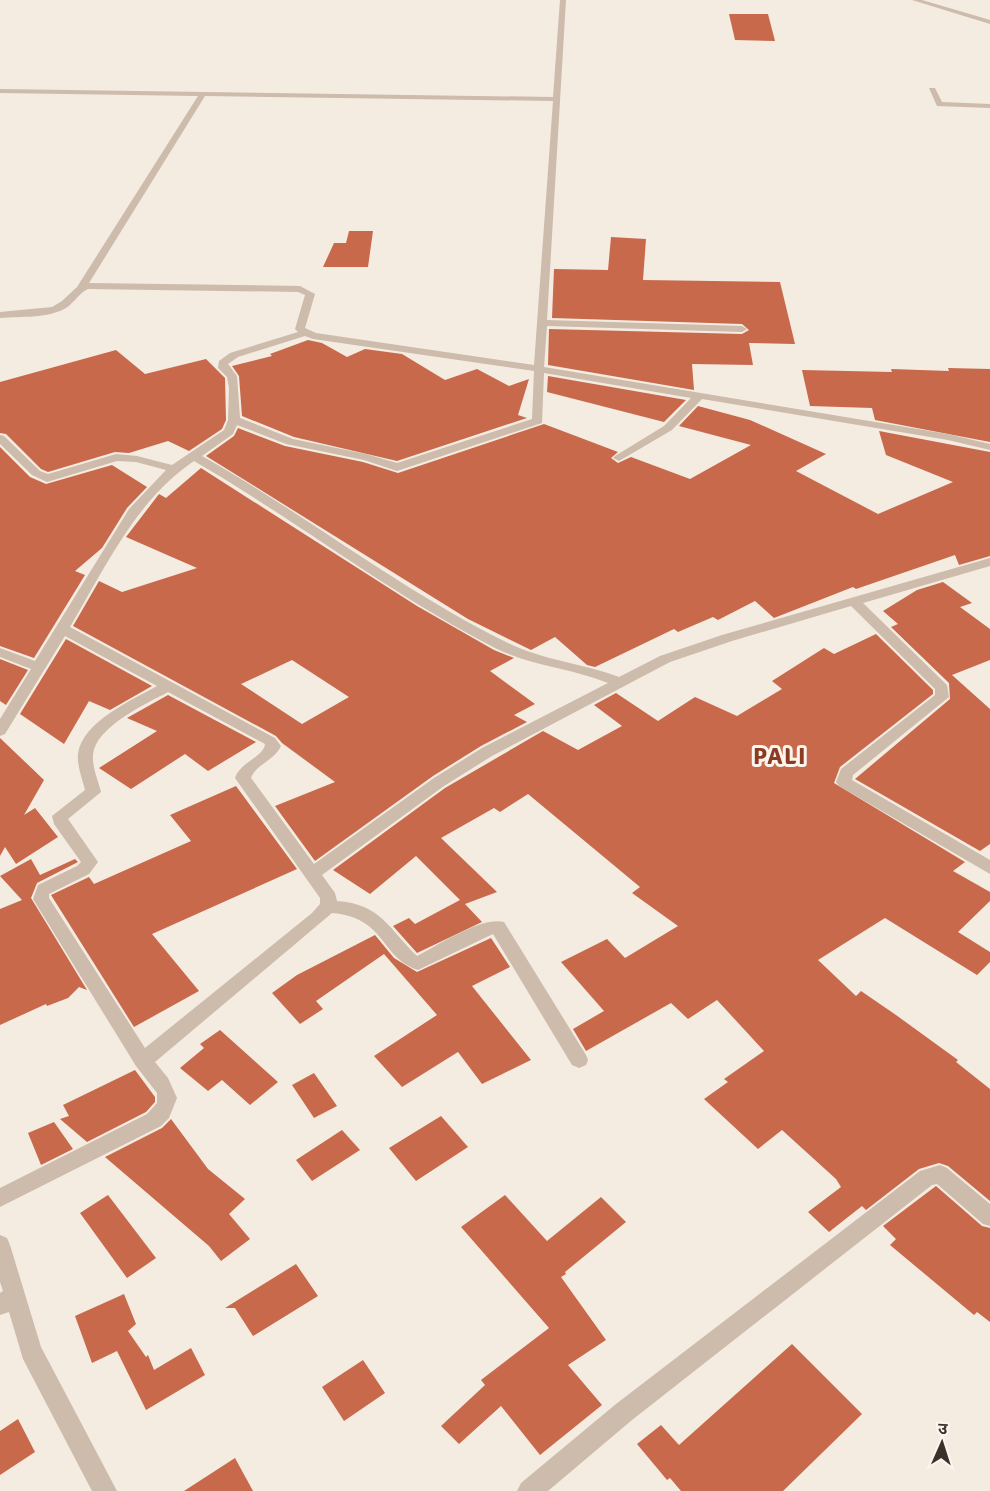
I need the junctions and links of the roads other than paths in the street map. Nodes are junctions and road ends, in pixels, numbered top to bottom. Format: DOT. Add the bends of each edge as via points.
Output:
graph roads {
  1 [pos="563,0"];
  2 [pos="915,0"];
  3 [pos="990,22"];
  4 [pos="932,90"];
  5 [pos="0,91"];
  6 [pos="203,94"];
  7 [pos="557,99"];
  8 [pos="990,106"];
  9 [pos="81,288"];
  10 [pos="0,315"];
  11 [pos="542,323"];
  12 [pos="742,329"];
  13 [pos="304,333"];
  14 [pos="539,369"];
  15 [pos="698,397"];
  16 [pos="234,420"];
  17 [pos="0,438"];
  18 [pos="990,447"];
  19 [pos="5,448"];
  20 [pos="194,456"];
  21 [pos="619,458"];
  22 [pos="174,469"];
  23 [pos="990,562"];
  24 [pos="853,601"];
  25 [pos="63,629"];
  26 [pos="0,652"];
  27 [pos="40,668"];
  28 [pos="618,682"];
  29 [pos="167,686"];
  30 [pos="0,730"];
  31 [pos="990,868"];
  32 [pos="312,874"];
  33 [pos="328,906"];
  34 [pos="579,1060"];
  35 [pos="143,1061"];
  36 [pos="0,1198"];
  37 [pos="990,1217"];
  38 [pos="0,1245"];
  39 [pos="8,1300"];
  40 [pos="105,1491"];
  41 [pos="529,1491"];
  1 -- 7 [label="street"];
  2 -- 3 [label="street"];
  4 -- 8 [label="street" via="940,104"];
  5 -- 6 [label="street"];
  6 -- 7 [label="street"];
  6 -- 9 [label="street"];
  7 -- 11 [label="street"];
  9 -- 10 [label="street" via="56,309"];
  9 -- 13 [label="street" via="305,290 310,294 300,323"];
  11 -- 12 [label="street"];
  11 -- 14 [label="street"];
  13 -- 14 [label="street"];
  13 -- 16 [label="street" via="234,355 223,363 234,381"];
  14 -- 15 [label="street"];
  14 -- 16 [label="street" via="538,421 403,467 290,442"];
  15 -- 18 [label="street"];
  15 -- 21 [label="street" via="668,428"];
  16 -- 20 [label="street" via="229,432"];
  17 -- 19 [label="street"];
  19 -- 22 [label="street" via="47,478 116,458"];
  20 -- 22 [label="street"];
  20 -- 28 [label="street" via="252,488 337,547 503,646"];
  22 -- 25 [label="street" via="135,509"];
  23 -- 24 [label="street"];
  24 -- 28 [label="street" via="665,659"];
  24 -- 31 [label="street" via="943,693 846,773 844,782"];
  25 -- 27 [label="street"];
  25 -- 29 [label="street"];
  26 -- 27 [label="street"];
  27 -- 30 [label="street"];
  28 -- 32 [label="street" via="439,782"];
  29 -- 32 [label="street" via="270,741 273,746 269,755 246,769 243,778"];
  29 -- 35 [label="street" via="89,739 87,771 93,792 60,816 60,820 90,862 41,894"];
  32 -- 33 [label="street" via="329,897"];
  33 -- 34 [label="street" via="358,908 370,914 410,960 418,963 488,928 498,927"];
  33 -- 35 [label="street"];
  35 -- 36 [label="street" via="169,1096 170,1105 165,1112"];
  37 -- 41 [label="street" via="940,1174 927,1177 633,1405"];
  38 -- 39 [label="street"];
  39 -- 40 [label="street"];
}
